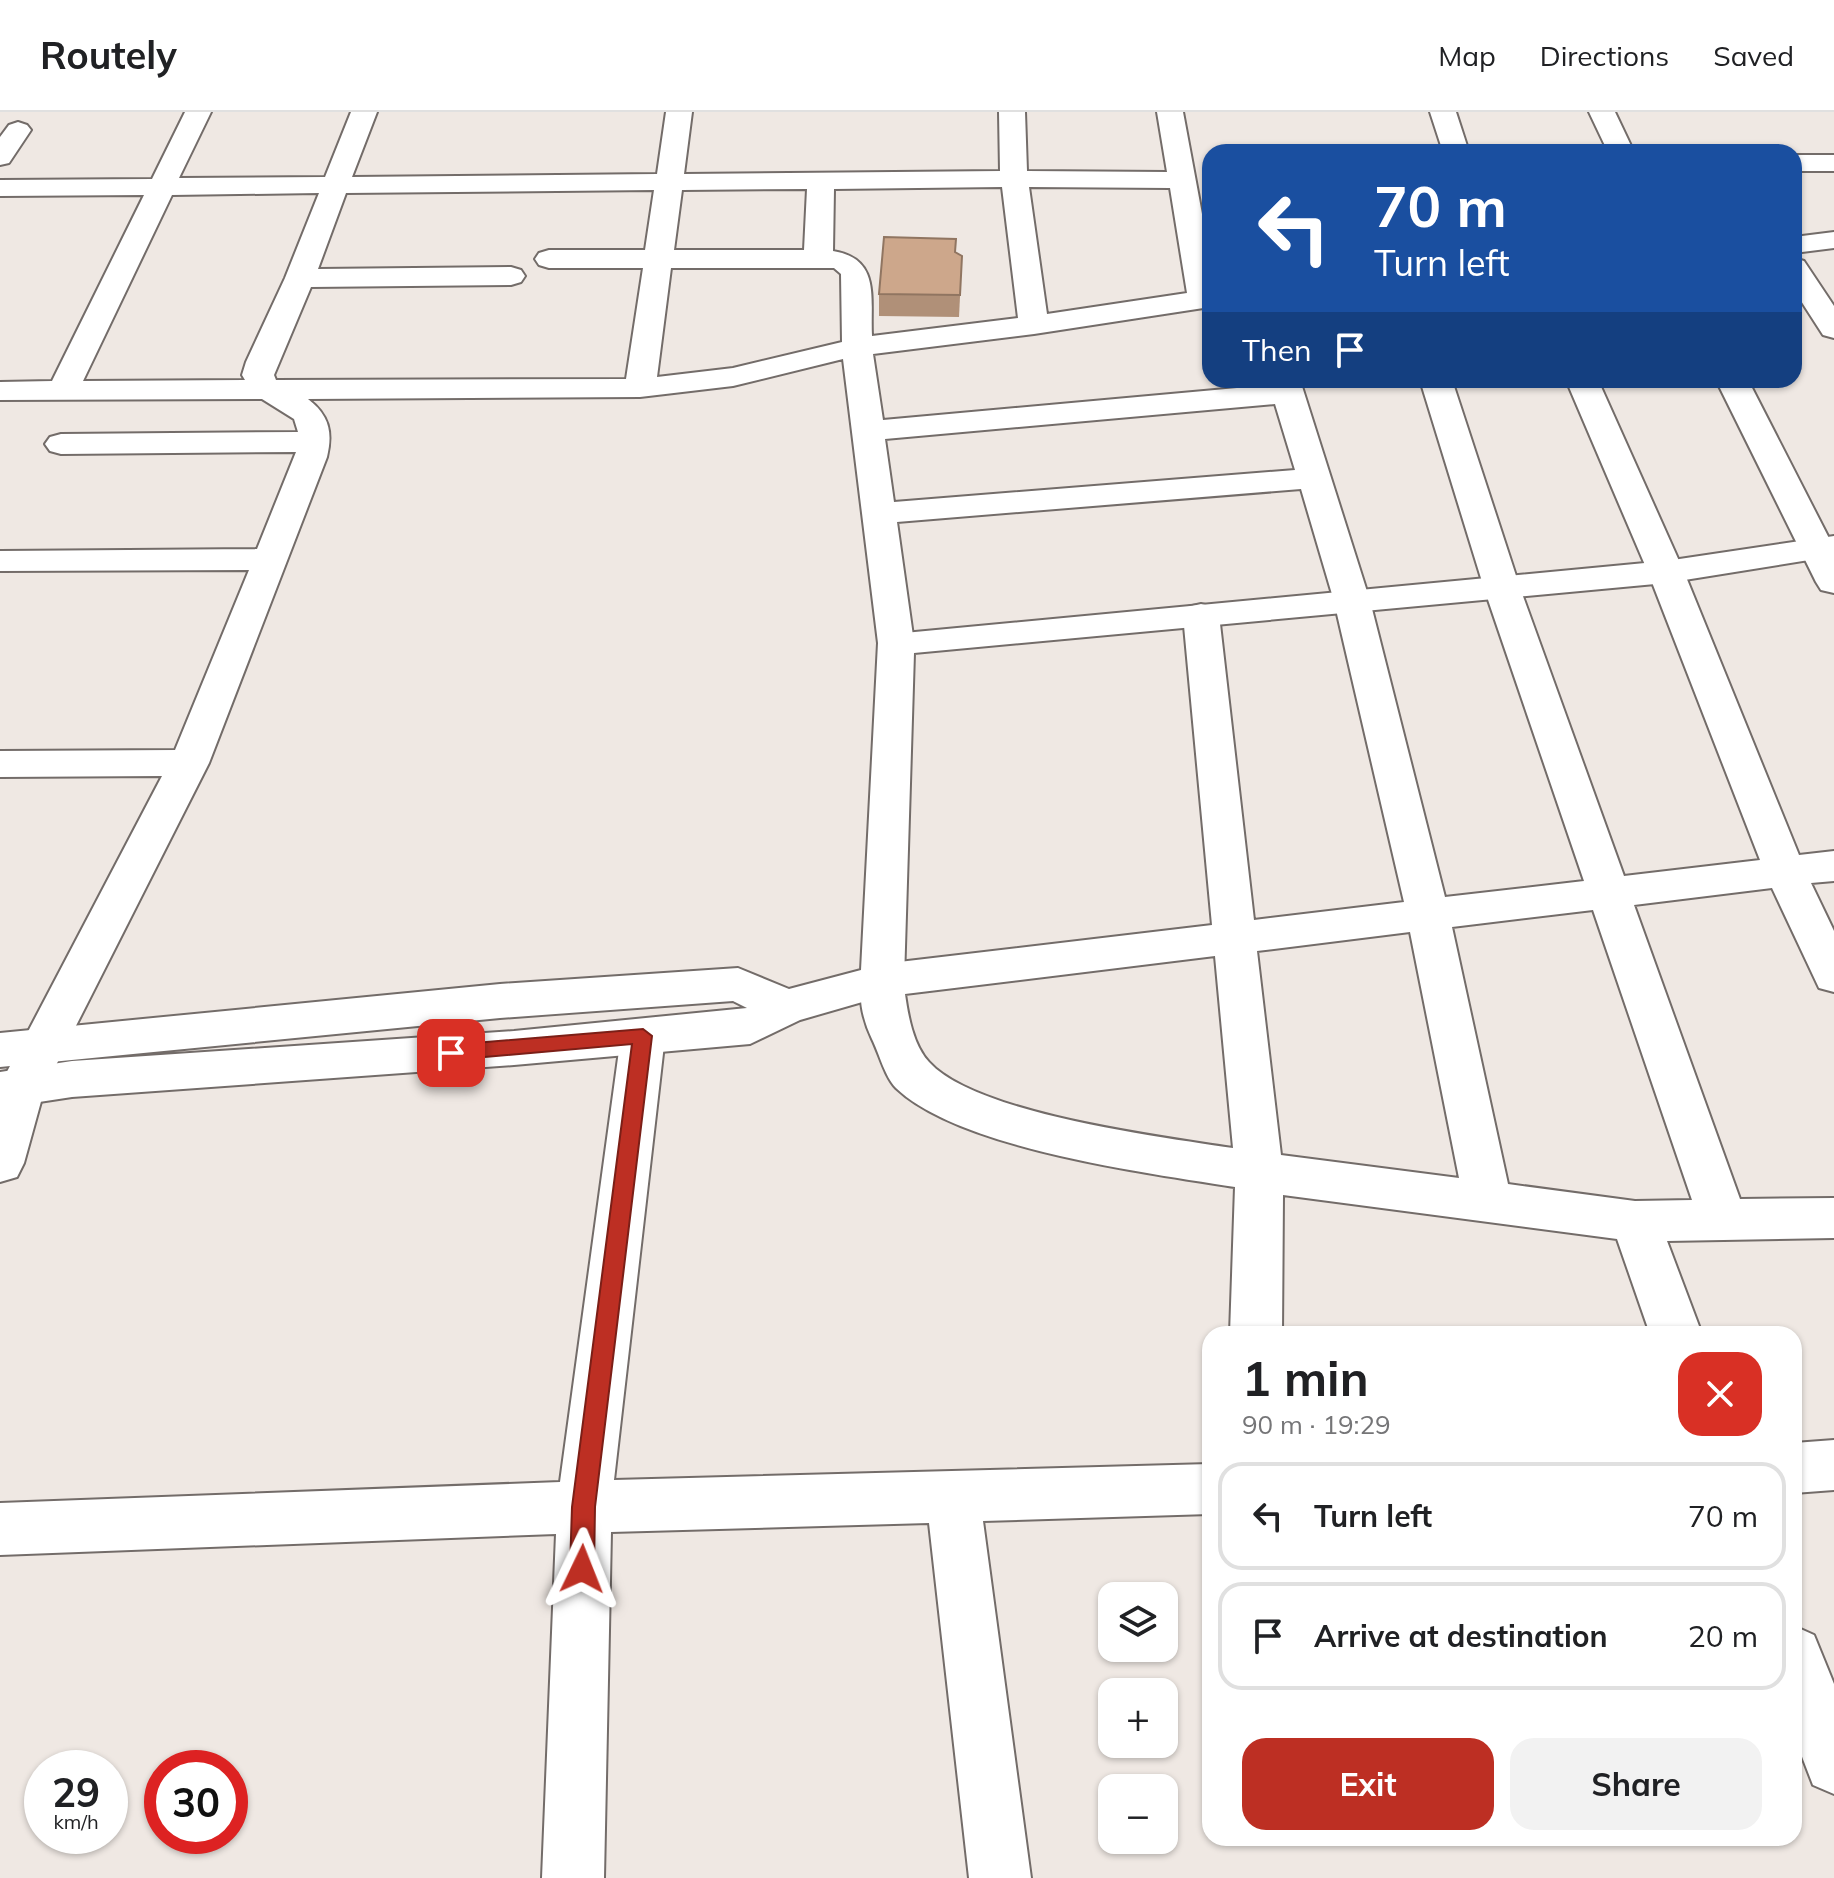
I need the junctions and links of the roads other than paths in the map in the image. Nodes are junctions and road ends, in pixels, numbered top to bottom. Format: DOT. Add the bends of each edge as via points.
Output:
graph roads {
  1 [pos="198,112"];
  2 [pos="364,112"];
  3 [pos="679,112"];
  4 [pos="1012,112"];
  5 [pos="1170,112"];
  6 [pos="1443,112"];
  7 [pos="1602,112"];
  8 [pos="18,130"];
  9 [pos="1453,144"];
  10 [pos="1617,144"];
  11 [pos="0,157"];
  12 [pos="1802,163"];
  13 [pos="1834,163"];
  14 [pos="1014,179"];
  15 [pos="1184,180"];
  16 [pos="821,181"];
  17 [pos="670,182"];
  18 [pos="336,185"];
  19 [pos="161,186"];
  20 [pos="0,188"];
  21 [pos="1834,240"];
  22 [pos="1802,244"];
  23 [pos="659,258"];
  24 [pos="549,259"];
  25 [pos="818,259"];
  26 [pos="1202,272"];
  27 [pos="511,276"];
  28 [pos="300,278"];
  29 [pos="1802,279"];
  30 [pos="1202,299"];
  31 [pos="1034,325"];
  32 [pos="1834,329"];
  33 [pos="857,347"];
  34 [pos="265,388"];
  35 [pos="640,388"];
  36 [pos="1276,388"];
  37 [pos="1286,388"];
  38 [pos="1439,388"];
  39 [pos="1586,388"];
  40 [pos="1736,388"];
  41 [pos="63,390"];
  42 [pos="0,391"];
  43 [pos="868,431"];
  44 [pos="315,442"];
  45 [pos="61,444"];
  46 [pos="1314,478"];
  47 [pos="879,513"];
  48 [pos="1825,547"];
  49 [pos="269,559"];
  50 [pos="0,561"];
  51 [pos="1666,572"];
  52 [pos="1834,582"];
  53 [pos="1502,588"];
  54 [pos="1352,601"];
  55 [pos="1201,615"];
  56 [pos="896,643"];
  57 [pos="189,763"];
  58 [pos="0,764"];
  59 [pos="1834,866"];
  60 [pos="1785,872"];
  61 [pos="1608,892"];
  62 [pos="1428,914"];
  63 [pos="1236,937"];
  64 [pos="1834,976"];
  65 [pos="882,980"];
  66 [pos="786,1007"];
  67 [pos="643,1036"];
  68 [pos="16,1068"];
  69 [pos="0,1163"];
  70 [pos="1259,1172"];
  71 [pos="1488,1202"];
  72 [pos="1834,1218"];
  73 [pos="1723,1220"];
  74 [pos="1635,1221"];
  75 [pos="1256,1326"];
  76 [pos="1673,1326"];
  77 [pos="1834,1465"];
  78 [pos="1802,1467"];
  79 [pos="1202,1489"];
  80 [pos="953,1498"];
  81 [pos="584,1507"];
  82 [pos="0,1529"];
  83 [pos="1802,1677"];
  84 [pos="1834,1764"];
  85 [pos="573,1878"];
  86 [pos="1000,1878"];
  1 -- 19 [label="street"];
  2 -- 18 [label="street"];
  3 -- 17 [label="street"];
  4 -- 14 [label="street"];
  5 -- 15 [label="street"];
  6 -- 9 [label="street"];
  7 -- 10 [label="street"];
  8 -- 11 [label="street"];
  12 -- 13 [label="street"];
  14 -- 15 [label="street"];
  14 -- 16 [label="street"];
  14 -- 31 [label="street"];
  15 -- 26 [label="street"];
  16 -- 17 [label="street"];
  16 -- 25 [label="street"];
  17 -- 18 [label="street"];
  17 -- 23 [label="street"];
  18 -- 19 [label="street"];
  18 -- 28 [label="street"];
  19 -- 20 [label="street"];
  19 -- 41 [label="street"];
  21 -- 22 [label="street"];
  23 -- 24 [label="street"];
  23 -- 25 [label="street"];
  23 -- 35 [label="street"];
  25 -- 33 [label="street" via="841,260 855,274"];
  27 -- 28 [label="street"];
  28 -- 34 [label="street" via="261,362 258,375"];
  29 -- 32 [label="street"];
  30 -- 31 [label="street"];
  31 -- 33 [label="street"];
  33 -- 35 [label="street" via="733,377"];
  33 -- 43 [label="street"];
  34 -- 35 [label="street"];
  34 -- 41 [label="street"];
  34 -- 44 [label="street" via="306,412"];
  36 -- 43 [label="street"];
  37 -- 46 [label="street"];
  38 -- 53 [label="street"];
  39 -- 51 [label="street"];
  40 -- 48 [label="street"];
  41 -- 42 [label="street"];
  43 -- 47 [label="street"];
  44 -- 45 [label="street"];
  44 -- 49 [label="street"];
  46 -- 47 [label="street"];
  46 -- 54 [label="street"];
  47 -- 56 [label="street"];
  48 -- 51 [label="street"];
  48 -- 52 [label="street"];
  49 -- 50 [label="street"];
  49 -- 57 [label="street"];
  51 -- 53 [label="street"];
  51 -- 60 [label="street"];
  53 -- 54 [label="street"];
  53 -- 61 [label="street"];
  54 -- 55 [label="street"];
  54 -- 62 [label="street"];
  55 -- 56 [label="street"];
  55 -- 63 [label="street"];
  56 -- 65 [label="street"];
  57 -- 58 [label="street"];
  57 -- 68 [label="street"];
  59 -- 60 [label="street"];
  60 -- 61 [label="street"];
  60 -- 64 [label="street"];
  61 -- 62 [label="street"];
  61 -- 73 [label="street"];
  62 -- 63 [label="street"];
  62 -- 71 [label="street"];
  63 -- 65 [label="street"];
  63 -- 70 [label="street"];
  65 -- 66 [label="street"];
  65 -- 70 [label="street" via="886,1021 911,1074 944,1096 991,1118 1046,1132"];
  66 -- 67 [label="street" via="750,1027"];
  66 -- 68 [label="street" via="738,984 500,1001"];
  67 -- 68 [label="street" via="72,1079"];
  67 -- 81 [label="street"];
  68 -- 69 [label="street"];
  70 -- 71 [label="street"];
  70 -- 75 [label="street"];
  71 -- 74 [label="street"];
  72 -- 73 [label="street"];
  73 -- 74 [label="street"];
  74 -- 76 [label="street"];
  77 -- 78 [label="street"];
  79 -- 80 [label="street"];
  80 -- 81 [label="street"];
  80 -- 86 [label="street"];
  81 -- 82 [label="street"];
  81 -- 85 [label="street"];
  83 -- 84 [label="street"];
}
